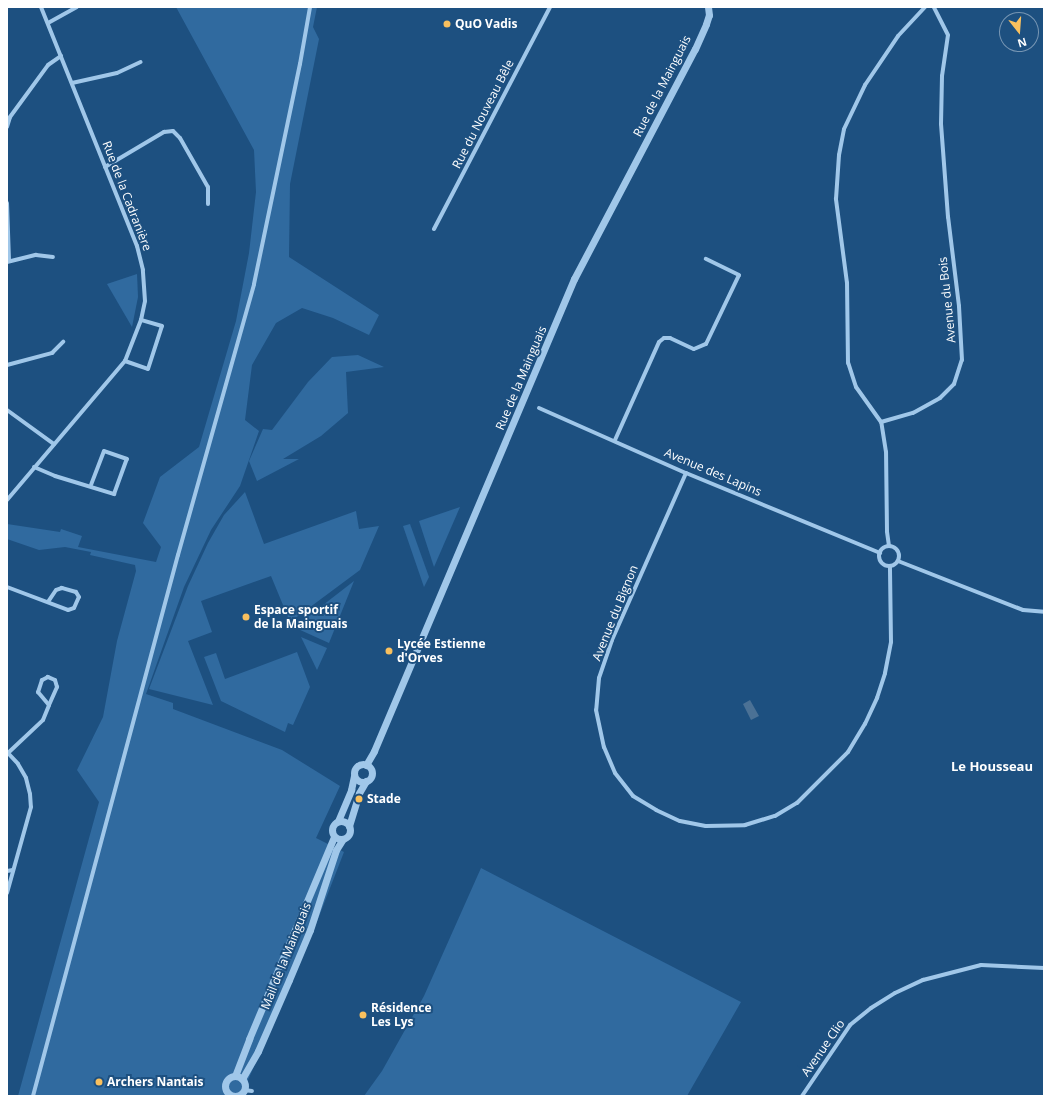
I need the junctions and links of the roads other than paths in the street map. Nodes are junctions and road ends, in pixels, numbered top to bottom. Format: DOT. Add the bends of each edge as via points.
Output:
graph roads {
  1 [pos="42,7"];
  2 [pos="77,7"];
  3 [pos="310,7"];
  4 [pos="550,7"];
  5 [pos="708,7"];
  6 [pos="925,7"];
  7 [pos="934,7"];
  8 [pos="48,23"];
  9 [pos="61,56"];
  10 [pos="141,62"];
  11 [pos="72,83"];
  12 [pos="9,117"];
  13 [pos="7,128"];
  14 [pos="105,166"];
  15 [pos="7,203"];
  16 [pos="208,204"];
  17 [pos="434,230"];
  18 [pos="53,257"];
  19 [pos="706,259"];
  20 [pos="8,262"];
  21 [pos="141,320"];
  22 [pos="63,342"];
  23 [pos="125,361"];
  24 [pos="7,365"];
  25 [pos="539,408"];
  26 [pos="7,410"];
  27 [pos="881,422"];
  28 [pos="615,440"];
  29 [pos="54,444"];
  30 [pos="34,467"];
  31 [pos="686,473"];
  32 [pos="91,485"];
  33 [pos="7,500"];
  34 [pos="889,546"];
  35 [pos="880,553"];
  36 [pos="898,561"];
  37 [pos="890,566"];
  38 [pos="7,587"];
  39 [pos="48,602"];
  40 [pos="1044,612"];
  41 [pos="49,705"];
  42 [pos="8,752"];
  43 [pos="366,765"];
  44 [pos="354,776"];
  45 [pos="366,781"];
  46 [pos="338,821"];
  47 [pos="349,826"];
  48 [pos="334,837"];
  49 [pos="343,839"];
  50 [pos="13,870"];
  51 [pos="7,871"];
  52 [pos="7,893"];
  53 [pos="1044,968"];
  54 [pos="238,1077"];
  55 [pos="244,1090"];
  56 [pos="252,1091"];
  57 [pos="33,1096"];
  58 [pos="232,1096"];
  59 [pos="802,1096"];
  1 -- 8 [label="street, Rue de la Cadranière"];
  2 -- 8 [label="street"];
  3 -- 57 [label="street" via="254,284 176,562"];
  4 -- 17 [label="street, Rue du Nouveau Bêle"];
  5 -- 43 [label="street, Rue de la Mainguais" via="707,20 695,49 574,279"];
  6 -- 27 [label="street" via="898,36 865,85 844,129 839,155 836,199 847,283 848,363 856,387"];
  7 -- 27 [label="street, Avenue du Bois" via="948,35 942,76 941,124 962,360 954,384 940,398 913,413"];
  8 -- 9 [label="street, Rue de la Cadranière"];
  9 -- 11 [label="street, Rue de la Cadranière"];
  9 -- 12 [label="street" via="48,65"];
  10 -- 11 [label="street" via="117,73"];
  11 -- 14 [label="street, Rue de la Cadranière"];
  12 -- 13 [label="street"];
  14 -- 16 [label="street" via="164,132 173,131 180,138 208,187"];
  14 -- 21 [label="street, Rue de la Cadranière" via="141,257 145,301"];
  15 -- 20 [label="street"];
  18 -- 20 [label="street" via="36,255"];
  19 -- 28 [label="street" via="739,275 706,344 694,349 670,338 664,338 659,342"];
  21 -- 23 [label="street, Rue de la Cadranière"];
  21 -- 23 [label="street" via="162,326 148,369"];
  22 -- 24 [label="street" via="52,352"];
  23 -- 29 [label="street, Rue de la Cadranière"];
  25 -- 28 [label="street, Avenue des Lapins"];
  26 -- 29 [label="street"];
  27 -- 34 [label="street" via="886,452"];
  28 -- 31 [label="street, Avenue des Lapins"];
  29 -- 30 [label="street, Rue de la Cadranière"];
  30 -- 32 [label="street" via="55,476"];
  30 -- 33 [label="street, Rue de la Cadranière"];
  31 -- 35 [label="street, Avenue des Lapins"];
  31 -- 37 [label="street, Avenue du Bignon" via="612,640 599,678 596,710 604,748 615,773 632,796 680,821 706,826 745,826 775,816 797,803 848,752 878,698 885,673 891,642"];
  32 -- 32 [label="street" via="114,494 127,459 104,451"];
  34 -- 35 [label="street"];
  34 -- 36 [label="street" via="898,551"];
  35 -- 37 [label="street" via="881,562"];
  36 -- 37 [label="street"];
  36 -- 40 [label="street" via="1023,610"];
  38 -- 39 [label="street"];
  39 -- 39 [label="street" via="68,610 74,608 79,597 76,592 62,588 56,590"];
  41 -- 41 [label="street" via="57,687 55,680 48,677 42,680 38,692"];
  41 -- 42 [label="street" via="43,720"];
  42 -- 50 [label="street" via="26,778 31,807"];
  43 -- 44 [label="street" via="356,767"];
  43 -- 45 [label="street" via="372,773"];
  44 -- 45 [label="street" via="358,780"];
  44 -- 46 [label="street"];
  45 -- 47 [label="street" via="359,793"];
  46 -- 47 [label="street"];
  46 -- 48 [label="street" via="331,829"];
  47 -- 49 [label="street" via="349,834"];
  48 -- 49 [label="street"];
  48 -- 54 [label="street, Mail de la Mainguais" via="249,1039"];
  49 -- 54 [label="street, Mail de la Mainguais" via="336,850 307,937 258,1052"];
  50 -- 51 [label="street"];
  50 -- 52 [label="street"];
  53 -- 59 [label="street, Avenue Clio" via="981,965 923,980 895,993 850,1025"];
  54 -- 55 [label="street" via="245,1084"];
  54 -- 58 [label="street" via="229,1078 225,1083 226,1090"];
  55 -- 56 [label="street"];
  55 -- 58 [label="street"];
}
